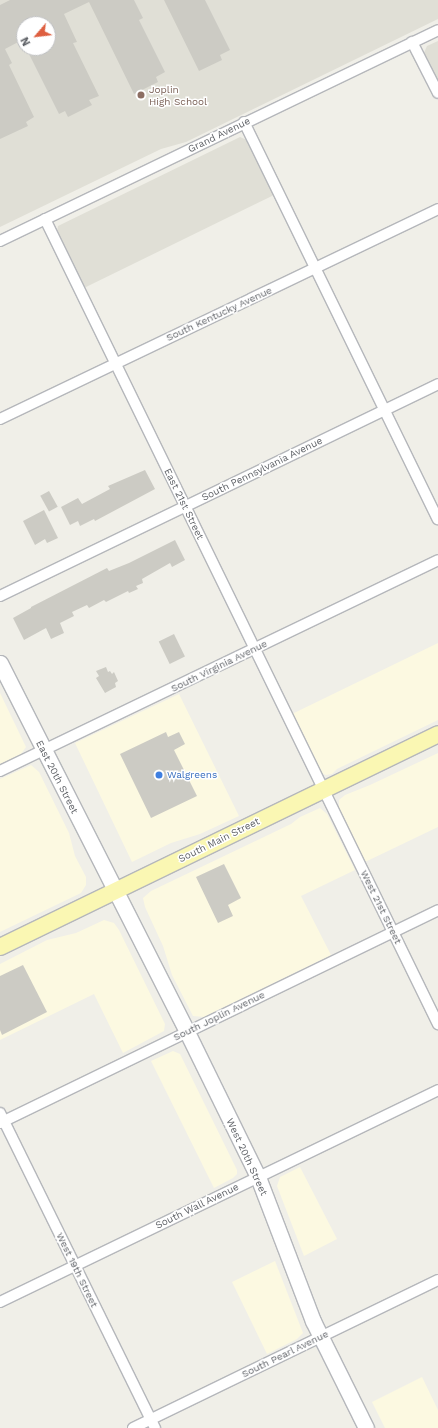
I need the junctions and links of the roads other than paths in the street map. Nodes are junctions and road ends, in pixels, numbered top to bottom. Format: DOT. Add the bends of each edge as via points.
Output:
graph roads {
  1 [pos="438,30"];
  2 [pos="412,42"];
  3 [pos="438,93"];
  4 [pos="244,122"];
  5 [pos="438,209"];
  6 [pos="45,219"];
  7 [pos="0,241"];
  8 [pos="315,268"];
  9 [pos="115,362"];
  10 [pos="438,384"];
  11 [pos="384,410"];
  12 [pos="0,419"];
  13 [pos="185,506"];
  14 [pos="438,519"];
  15 [pos="438,560"];
  16 [pos="0,596"];
  17 [pos="254,648"];
  18 [pos="0,663"];
  19 [pos="438,734"];
  20 [pos="44,750"];
  21 [pos="0,771"];
  22 [pos="323,790"];
  23 [pos="114,891"];
  24 [pos="438,910"];
  25 [pos="393,932"];
  26 [pos="0,947"];
  27 [pos="438,1024"];
  28 [pos="187,1032"];
  29 [pos="438,1090"];
  30 [pos="1,1119"];
  31 [pos="258,1177"];
  32 [pos="75,1265"];
  33 [pos="438,1280"];
  34 [pos="0,1302"];
  35 [pos="320,1337"];
  36 [pos="153,1424"];
  37 [pos="133,1428"];
  38 [pos="366,1428"];
  1 -- 2 [label="street, Grand Avenue"];
  2 -- 3 [label="street"];
  2 -- 4 [label="street, Grand Avenue"];
  4 -- 6 [label="street, Grand Avenue"];
  4 -- 8 [label="street"];
  5 -- 8 [label="street, South Kentucky Avenue"];
  6 -- 7 [label="street, Grand Avenue"];
  6 -- 9 [label="street, East 21st Street"];
  8 -- 9 [label="street, South Kentucky Avenue"];
  8 -- 11 [label="street"];
  9 -- 12 [label="street, South Kentucky Avenue"];
  9 -- 13 [label="street, East 21st Street"];
  10 -- 11 [label="street, South Pennsylvania Avenue"];
  11 -- 13 [label="street, South Pennsylvania Avenue"];
  11 -- 14 [label="street"];
  13 -- 16 [label="street, South Pennsylvania Avenue"];
  13 -- 17 [label="street, East 21st Street"];
  15 -- 17 [label="street, South Virginia Avenue"];
  17 -- 20 [label="street, South Virginia Avenue"];
  17 -- 22 [label="street, East 21st Street"];
  18 -- 20 [label="main road, East 20th Street"];
  19 -- 22 [label="main road, South Main Street"];
  20 -- 21 [label="street, South Virginia Avenue"];
  20 -- 23 [label="main road, East 20th Street"];
  22 -- 23 [label="main road, South Main Street"];
  22 -- 25 [label="street, West 21st Street"];
  23 -- 26 [label="main road, South Main Street"];
  23 -- 28 [label="main road, West 20th Street"];
  24 -- 25 [label="street, South Joplin Avenue"];
  25 -- 27 [label="street, West 21st Street"];
  25 -- 28 [label="street, South Joplin Avenue"];
  28 -- 30 [label="street, South Joplin Avenue"];
  28 -- 31 [label="main road, West 20th Street"];
  29 -- 31 [label="street, South Wall Avenue"];
  30 -- 32 [label="street, West 19th Street"];
  31 -- 32 [label="street, South Wall Avenue"];
  31 -- 35 [label="main road, West 20th Street"];
  32 -- 34 [label="street, South Wall Avenue"];
  32 -- 36 [label="street, West 19th Street"];
  33 -- 35 [label="street, South Pearl Avenue"];
  35 -- 36 [label="street, South Pearl Avenue"];
  35 -- 38 [label="main road, West 20th Street"];
  36 -- 37 [label="street, South Pearl Avenue"];
}
